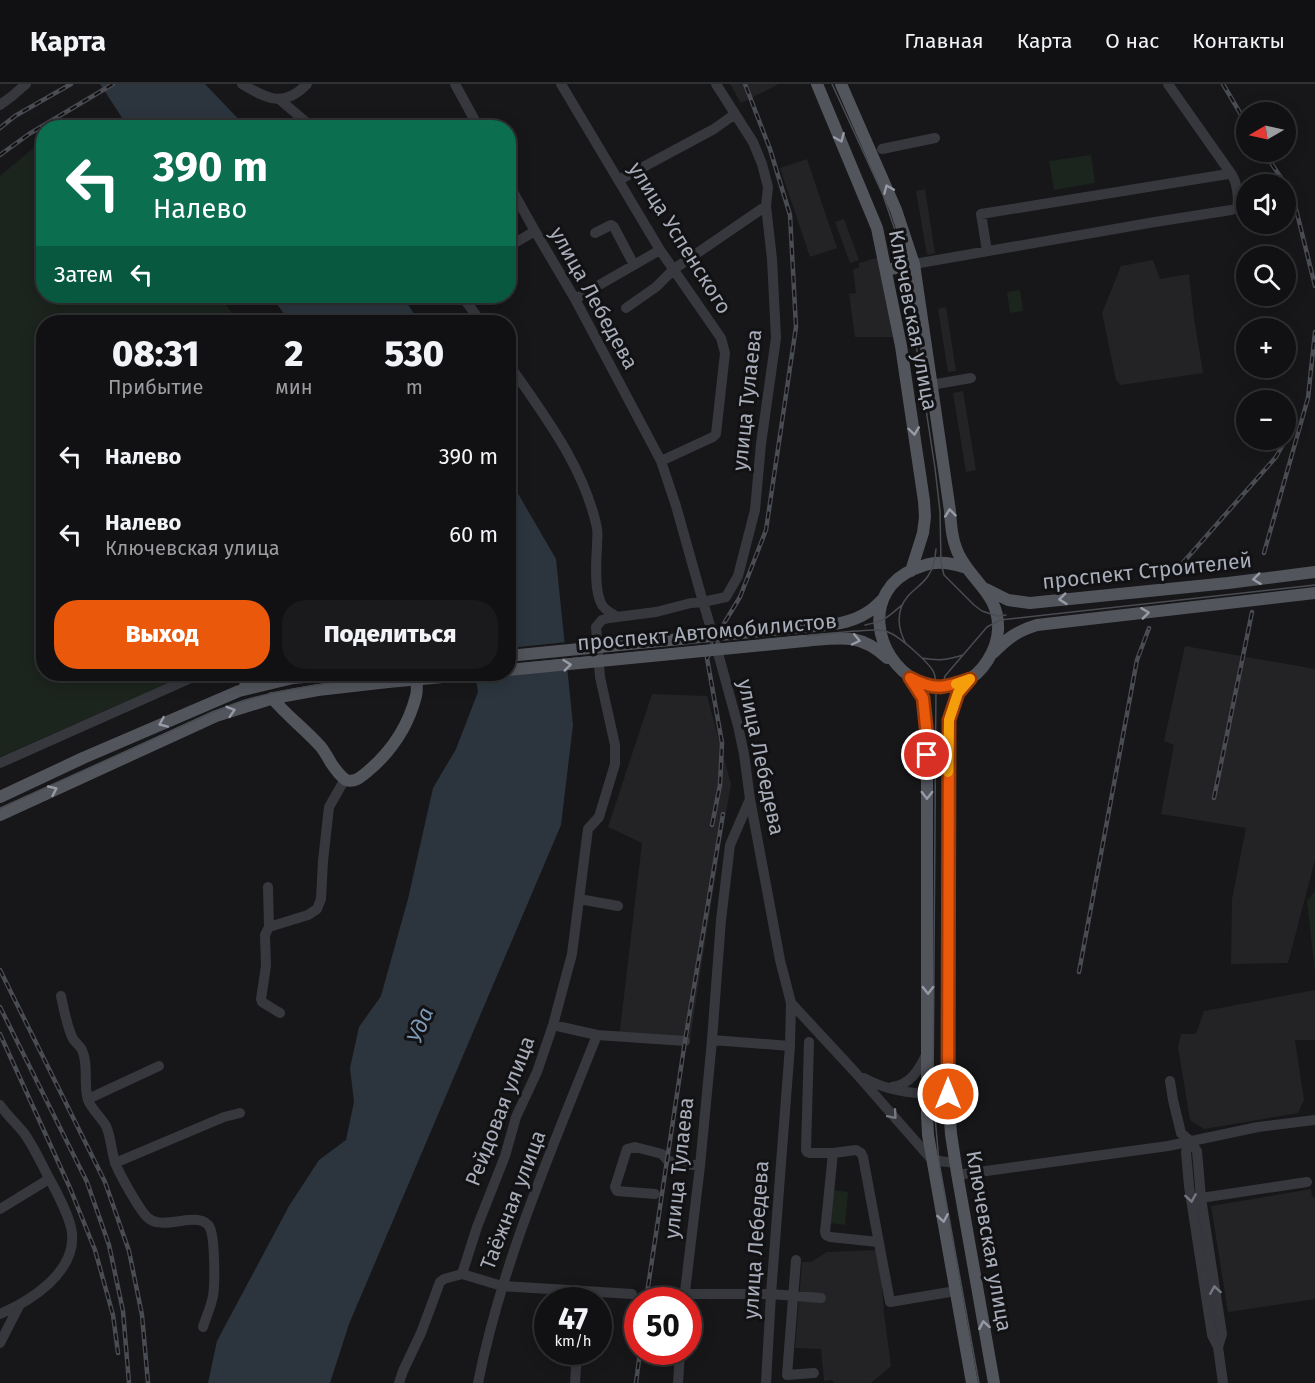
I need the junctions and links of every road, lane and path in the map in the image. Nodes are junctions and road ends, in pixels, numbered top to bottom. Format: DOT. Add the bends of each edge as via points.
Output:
graph roads {
  1 [pos="26,84"];
  2 [pos="243,84"];
  3 [pos="307,84"];
  4 [pos="455,84"];
  5 [pos="561,84"];
  6 [pos="716,84"];
  7 [pos="817,84"];
  8 [pos="841,84"];
  9 [pos="1168,84"];
  10 [pos="279,99"];
  11 [pos="0,105"];
  12 [pos="735,114"];
  13 [pos="304,120"];
  14 [pos="475,120"];
  15 [pos="935,138"];
  16 [pos="882,150"];
  17 [pos="1232,175"];
  18 [pos="619,180"];
  19 [pos="516,197"];
  20 [pos="766,206"];
  21 [pos="535,231"];
  22 [pos="595,233"];
  23 [pos="516,242"];
  24 [pos="660,250"];
  25 [pos="987,251"];
  26 [pos="914,264"];
  27 [pos="634,265"];
  28 [pos="674,269"];
  29 [pos="887,270"];
  30 [pos="575,299"];
  31 [pos="626,308"];
  32 [pos="516,375"];
  33 [pos="971,378"];
  34 [pos="932,385"];
  35 [pos="661,461"];
  36 [pos="967,568"];
  37 [pos="911,571"];
  38 [pos="1315,572"];
  39 [pos="985,588"];
  40 [pos="1315,593"];
  41 [pos="882,600"];
  42 [pos="703,602"];
  43 [pos="616,616"];
  44 [pos="992,654"];
  45 [pos="516,655"];
  46 [pos="516,669"];
  47 [pos="899,669"];
  48 [pos="910,678"];
  49 [pos="970,679"];
  50 [pos="184,681"];
  51 [pos="254,681"];
  52 [pos="272,681"];
  53 [pos="399,681"];
  54 [pos="416,681"];
  55 [pos="239,691"];
  56 [pos="272,698"];
  57 [pos="0,763"];
  58 [pos="345,779"];
  59 [pos="0,797"];
  60 [pos="750,799"];
  61 [pos="0,815"];
  62 [pos="268,887"];
  63 [pos="579,899"];
  64 [pos="618,906"];
  65 [pos="269,927"];
  66 [pos="61,996"];
  67 [pos="791,1003"];
  68 [pos="280,1013"];
  69 [pos="553,1025"];
  70 [pos="597,1035"];
  71 [pos="712,1040"];
  72 [pos="685,1041"];
  73 [pos="826,1041"];
  74 [pos="809,1042"];
  75 [pos="790,1047"];
  76 [pos="928,1052"];
  77 [pos="159,1066"];
  78 [pos="854,1071"];
  79 [pos="1170,1081"];
  80 [pos="891,1088"];
  81 [pos="927,1094"];
  82 [pos="948,1094"];
  83 [pos="88,1099"];
  84 [pos="0,1105"];
  85 [pos="240,1113"];
  86 [pos="1315,1120"];
  87 [pos="1191,1141"];
  88 [pos="833,1153"];
  89 [pos="932,1160"];
  90 [pos="115,1163"];
  91 [pos="700,1166"];
  92 [pos="956,1169"];
  93 [pos="49,1179"];
  94 [pos="1307,1182"];
  95 [pos="655,1194"];
  96 [pos="1201,1198"];
  97 [pos="0,1209"];
  98 [pos="878,1242"];
  99 [pos="796,1260"];
  100 [pos="1205,1260"];
  101 [pos="462,1274"];
  102 [pos="502,1286"];
  103 [pos="685,1287"];
  104 [pos="534,1290"];
  105 [pos="956,1291"];
  106 [pos="771,1294"];
  107 [pos="793,1296"];
  108 [pos="702,1297"];
  109 [pos="821,1298"];
  110 [pos="19,1306"];
  111 [pos="0,1314"];
  112 [pos="203,1327"];
  113 [pos="0,1343"];
  114 [pos="576,1365"];
  115 [pos="679,1365"];
  116 [pos="814,1372"];
  117 [pos="399,1383"];
  118 [pos="478,1383"];
  119 [pos="575,1383"];
  120 [pos="678,1383"];
  121 [pos="766,1383"];
  122 [pos="972,1383"];
  123 [pos="994,1383"];
  124 [pos="1223,1383"];
  1 -- 11 [label="street"];
  2 -- 10 [label="street" via="260,95"];
  3 -- 10 [label="street" via="294,95"];
  4 -- 14 [label="street"];
  5 -- 18 [label="street, улица Успенского"];
  6 -- 12 [label="street, улица Тулаева"];
  7 -- 29 [label="main road, Ключевская улица, one-way" via="877,228"];
  26 -- 8 [label="main road, Ключевская улица, one-way" via="896,210"];
  9 -- 17 [label="street"];
  10 -- 13 [label="street"];
  12 -- 18 [label="street"];
  12 -- 20 [label="street, улица Тулаева" via="762,164 768,188"];
  15 -- 16 [label="street"];
  17 -- 25 [label="street" via="1238,203 1231,210"];
  17 -- 25 [label="street" via="981,214"];
  18 -- 24 [label="street, улица Успенского"];
  19 -- 21 [label="street, улица Лебедева"];
  20 -- 28 [label="street"];
  20 -- 42 [label="street, улица Тулаева" via="776,338 755,510 738,576 726,597"];
  21 -- 23 [label="street"];
  21 -- 30 [label="street, улица Лебедева"];
  22 -- 27 [label="street" via="614,227"];
  24 -- 27 [label="street"];
  24 -- 28 [label="street, улица Успенского"];
  25 -- 26 [label="street"];
  26 -- 29 [label="main road"];
  26 -- 34 [label="main road, Ключевская улица"];
  27 -- 30 [label="street"];
  28 -- 31 [label="street"];
  28 -- 35 [label="street, улица Успенского" via="721,338 725,353 716,434"];
  29 -- 37 [label="main road, Ключевская улица, one-way" via="924,501 923,533"];
  30 -- 35 [label="street, улица Лебедева"];
  32 -- 43 [label="street" via="552,427 589,502 598,530 598,597 602,606"];
  33 -- 34 [label="street"];
  36 -- 34 [label="main road, Ключевская улица, one-way" via="952,532"];
  35 -- 42 [label="street, улица Лебедева"];
  36 -- 37 [label="main road" via="934,562"];
  36 -- 39 [label="main road"];
  37 -- 41 [label="main road" via="900,577"];
  38 -- 39 [label="main road, проспект Строителей, one-way" via="1030,603 1008,600"];
  39 -- 44 [label="main road" via="997,616"];
  44 -- 40 [label="main road, проспект Строителей, one-way" via="1016,633 1037,625"];
  41 -- 45 [label="main road, проспект Автомобилистов, bridge" via="856,619 832,625"];
  41 -- 47 [label="main road" via="880,635"];
  42 -- 43 [label="street, улица Тулаева"];
  42 -- 60 [label="street, улица Лебедева" via="738,726"];
  43 -- 63 [label="street, Рейдовая улица" via="602,620 596,627 615,764 599,817 588,829"];
  44 -- 49 [label="main road"];
  46 -- 47 [label="main road, проспект Автомобилистов, one-way, bridge" via="843,638 865,642"];
  47 -- 48 [label="main road"];
  48 -- 49 [label="main road" via="942,687"];
  48 -- 76 [label="main road, Ключевская улица, one-way" via="923,698 927,736"];
  49 -- 82 [label="main road, Ключевская улица" via="958,693 949,720"];
  50 -- 57 [label="street"];
  51 -- 55 [label="main road"];
  52 -- 55 [label="main road"];
  53 -- 56 [label="main road, bridge"];
  54 -- 58 [label="main road" via="413,708 393,747 360,778"];
  55 -- 59 [label="main road, one-way"];
  56 -- 58 [label="main road" via="321,747"];
  61 -- 56 [label="main road, one-way" via="216,716"];
  58 -- 65 [label="street" via="329,807 317,909"];
  60 -- 67 [label="street, улица Лебедева"];
  60 -- 71 [label="street, улица Тулаева" via="730,845"];
  62 -- 65 [label="street"];
  63 -- 64 [label="street"];
  63 -- 69 [label="street, Рейдовая улица" via="572,954"];
  65 -- 68 [label="street" via="265,935 261,999"];
  66 -- 83 [label="street" via="70,1030 83,1056"];
  67 -- 73 [label="street"];
  67 -- 75 [label="street, улица Лебедева"];
  69 -- 70 [label="street"];
  69 -- 101 [label="street, Рейдовая улица" via="516,1116"];
  70 -- 72 [label="street"];
  70 -- 102 [label="street, Таёжная улица"];
  71 -- 75 [label="street"];
  71 -- 91 [label="street, улица Тулаева"];
  73 -- 74 [label="street"];
  73 -- 78 [label="street"];
  74 -- 75 [label="street"];
  74 -- 88 [label="street" via="806,1150"];
  75 -- 106 [label="street, улица Лебедева"];
  76 -- 80 [label="street" via="915,1075"];
  76 -- 81 [label="main road, Ключевская улица"];
  77 -- 83 [label="street"];
  78 -- 80 [label="street"];
  78 -- 89 [label="street, one-way"];
  79 -- 87 [label="street" via="1181,1133"];
  80 -- 81 [label="street"];
  81 -- 82 [label="street"];
  81 -- 89 [label="main road, Ключевская улица"];
  82 -- 92 [label="main road, Ключевская улица"];
  83 -- 90 [label="street" via="106,1125"];
  84 -- 93 [label="street" via="25,1134"];
  85 -- 90 [label="street"];
  86 -- 87 [label="street"];
  87 -- 92 [label="street"];
  87 -- 96 [label="street" via="1197,1151"];
  87 -- 100 [label="street, one-way" via="1186,1152 1189,1186"];
  88 -- 98 [label="street" via="861,1153"];
  88 -- 98 [label="street" via="826,1235"];
  89 -- 92 [label="street"];
  89 -- 105 [label="main road, Ключевская улица, one-way"];
  90 -- 112 [label="street" via="152,1221 198,1220 210,1227 214,1243 213,1297"];
  91 -- 95 [label="street" via="668,1161 662,1154 634,1147 627,1149 617,1191"];
  91 -- 103 [label="street, улица Тулаева"];
  123 -- 92 [label="main road, Ключевская улица, one-way"];
  93 -- 97 [label="street"];
  93 -- 110 [label="street" via="72,1231 72,1245 65,1266"];
  94 -- 96 [label="street"];
  96 -- 100 [label="street"];
  98 -- 105 [label="street" via="890,1302"];
  99 -- 107 [label="street"];
  100 -- 124 [label="street" via="1222,1334 1218,1347"];
  101 -- 102 [label="street"];
  101 -- 117 [label="street" via="440,1282"];
  102 -- 104 [label="street"];
  102 -- 118 [label="street, Таёжная улица"];
  105 -- 122 [label="main road, Ключевская улица"];
  106 -- 107 [label="street"];
  106 -- 108 [label="street"];
  106 -- 121 [label="street, улица Лебедева"];
  107 -- 109 [label="street"];
  107 -- 116 [label="street" via="787,1375"];
  110 -- 111 [label="street"];
  110 -- 113 [label="street"];
  114 -- 119 [label="street"];
  115 -- 120 [label="street"];
}
